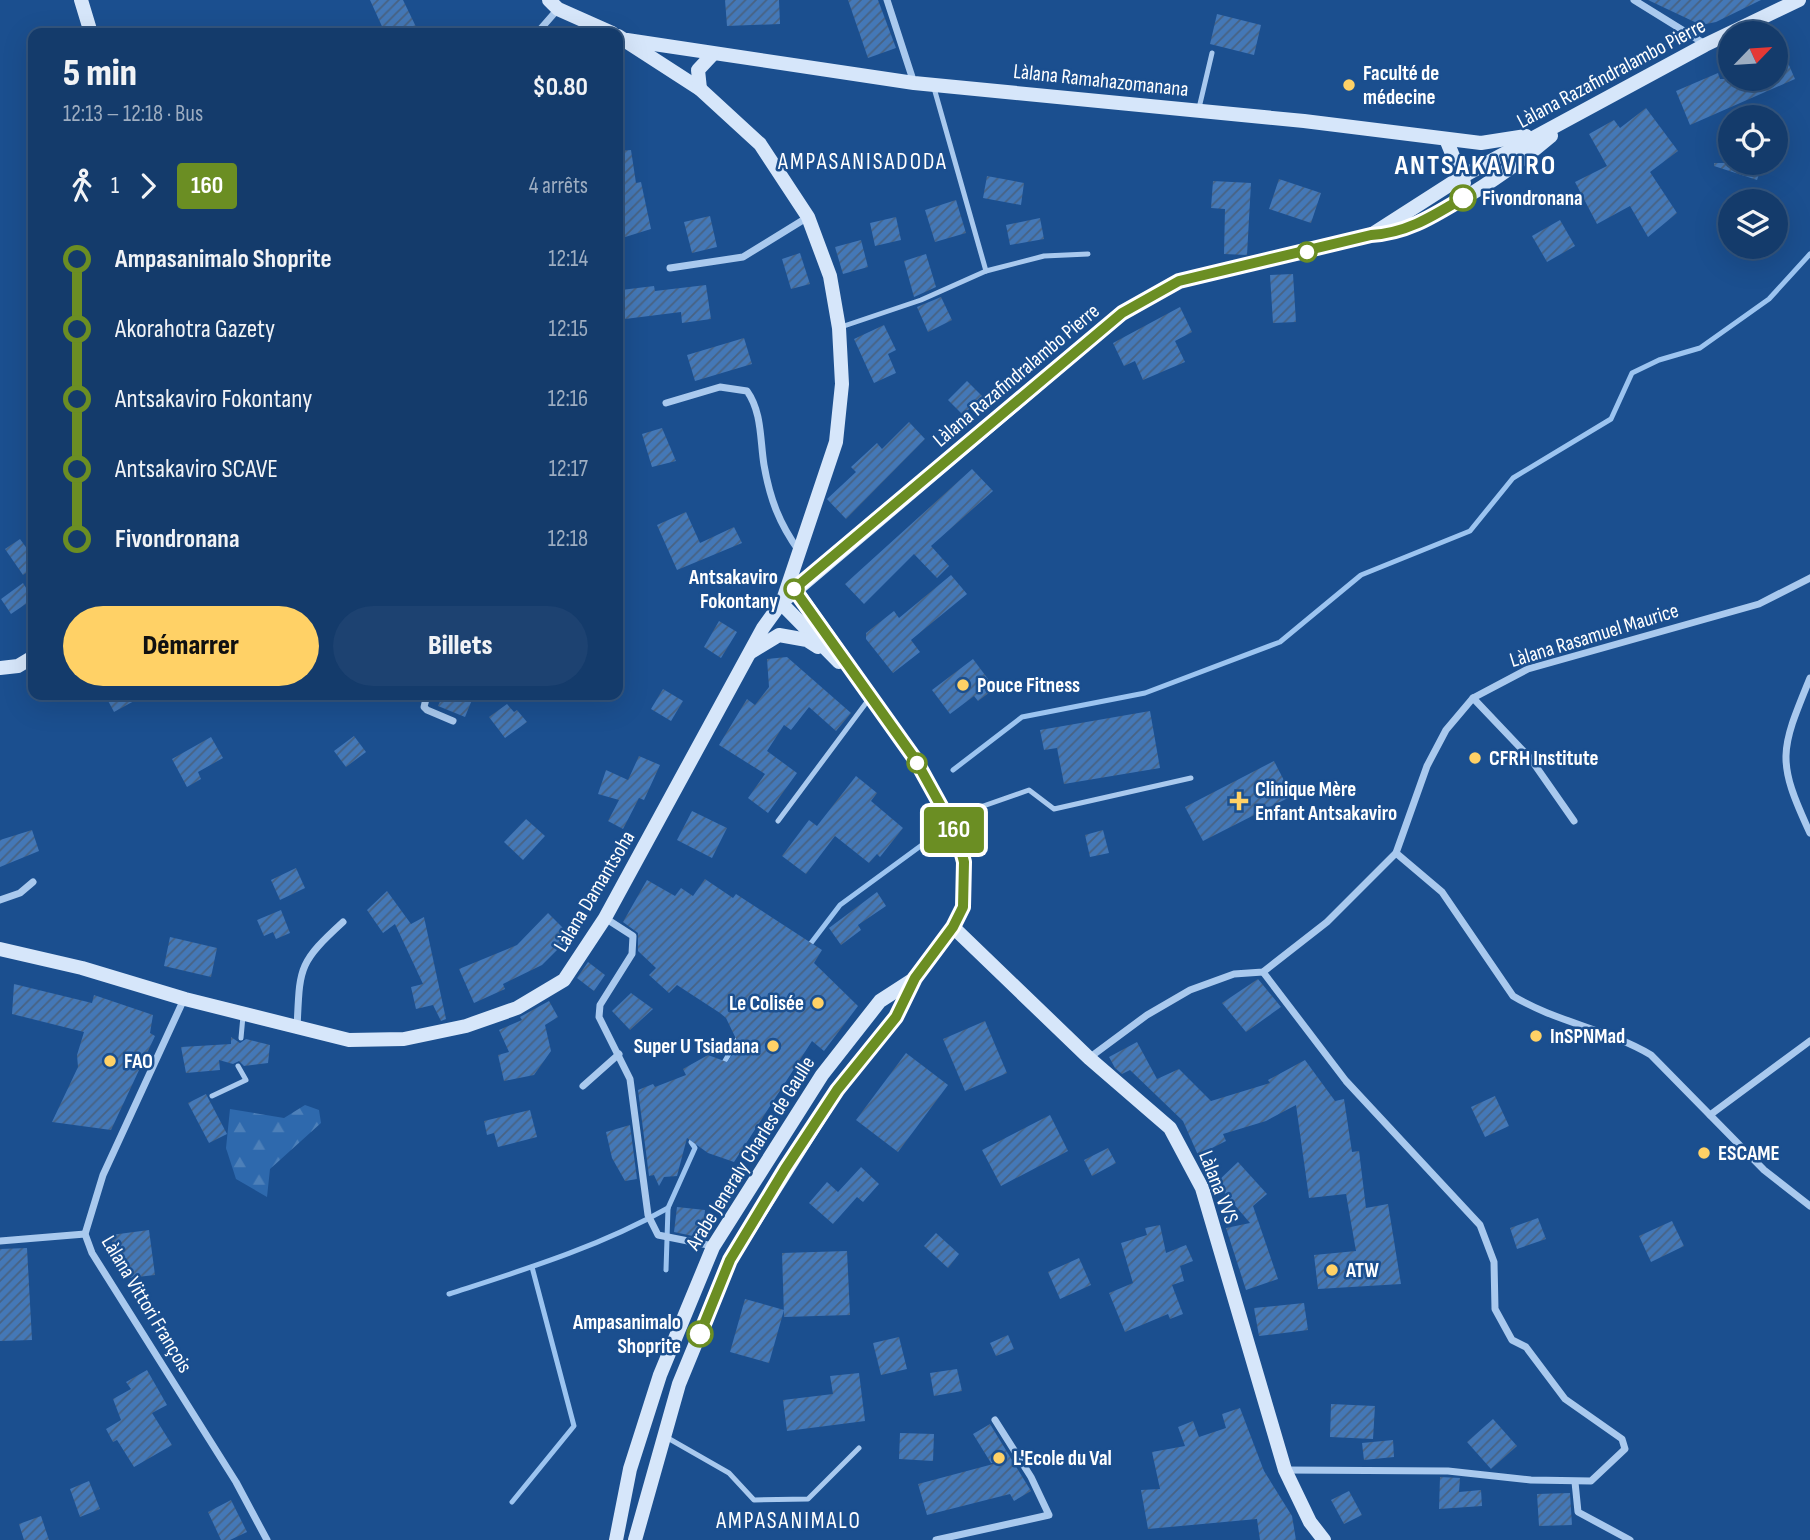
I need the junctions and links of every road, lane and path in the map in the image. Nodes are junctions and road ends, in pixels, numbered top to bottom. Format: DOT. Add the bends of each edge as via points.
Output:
graph roads {
  1 [pos="81,0"];
  2 [pos="887,0"];
  3 [pos="1634,0"];
  4 [pos="1799,0"];
  5 [pos="554,5"];
  6 [pos="89,28"];
  7 [pos="540,28"];
  8 [pos="602,28"];
  9 [pos="623,38"];
  10 [pos="623,39"];
  11 [pos="1705,45"];
  12 [pos="1212,53"];
  13 [pos="712,54"];
  14 [pos="914,83"];
  15 [pos="934,85"];
  16 [pos="700,89"];
  17 [pos="1198,111"];
  18 [pos="1570,120"];
  19 [pos="1446,139"];
  20 [pos="1462,176"];
  21 [pos="1464,197"];
  22 [pos="808,217"];
  23 [pos="1371,235"];
  24 [pos="1088,254"];
  25 [pos="670,268"];
  26 [pos="986,271"];
  27 [pos="839,328"];
  28 [pos="666,403"];
  29 [pos="799,551"];
  30 [pos="821,567"];
  31 [pos="1810,578"];
  32 [pos="794,589"];
  33 [pos="782,603"];
  34 [pos="750,653"];
  35 [pos="28,660"];
  36 [pos="840,664"];
  37 [pos="0,668"];
  38 [pos="1810,678"];
  39 [pos="871,697"];
  40 [pos="1473,698"];
  41 [pos="427,700"];
  42 [pos="453,720"];
  43 [pos="1191,778"];
  44 [pos="948,819"];
  45 [pos="778,821"];
  46 [pos="1574,821"];
  47 [pos="1810,833"];
  48 [pos="1396,853"];
  49 [pos="33,882"];
  50 [pos="0,900"];
  51 [pos="606,918"];
  52 [pos="343,922"];
  53 [pos="953,927"];
  54 [pos="633,936"];
  55 [pos="642,940"];
  56 [pos="0,949"];
  57 [pos="1263,972"];
  58 [pos="915,978"];
  59 [pos="185,999"];
  60 [pos="243,1013"];
  61 [pos="297,1029"];
  62 [pos="241,1038"];
  63 [pos="1810,1041"];
  64 [pos="619,1054"];
  65 [pos="1089,1058"];
  66 [pos="238,1066"];
  67 [pos="583,1086"];
  68 [pos="212,1096"];
  69 [pos="1710,1115"];
  70 [pos="1810,1206"];
  71 [pos="85,1234"];
  72 [pos="0,1241"];
  73 [pos="714,1246"];
  74 [pos="995,1420"];
  75 [pos="663,1436"];
  76 [pos="859,1448"];
  77 [pos="1285,1470"];
  78 [pos="1575,1482"];
  79 [pos="267,1540"];
  80 [pos="616,1540"];
  81 [pos="635,1540"];
  82 [pos="936,1540"];
  83 [pos="1324,1540"];
  84 [pos="1630,1540"];
  1 -- 6 [label="main road"];
  2 -- 14 [label="street"];
  3 -- 11 [label="street"];
  4 -- 11 [label="main road, Làlana Razafindralambo Pierre"];
  5 -- 7 [label="street"];
  5 -- 8 [label="main road"];
  9 -- 13 [label="main road, Làlana Ramahazomanana"];
  10 -- 16 [label="main road"];
  11 -- 18 [label="main road, Làlana Razafindralambo Pierre"];
  12 -- 17 [label="lane"];
  13 -- 14 [label="main road, Làlana Ramahazomanana"];
  13 -- 16 [label="main road" via="698,70"];
  14 -- 15 [label="main road, Làlana Ramahazomanana"];
  15 -- 17 [label="main road, Làlana Ramahazomanana"];
  15 -- 26 [label="lane"];
  16 -- 22 [label="main road" via="760,144"];
  17 -- 19 [label="main road, Làlana Ramahazomanana"];
  18 -- 19 [label="main road, Làlana Ramahazomanana" via="1504,141"];
  18 -- 20 [label="main road, Làlana Razafindralambo Pierre"];
  18 -- 21 [label="main road"];
  19 -- 20 [label="main road"];
  20 -- 21 [label="main road"];
  20 -- 23 [label="main road, Làlana Razafindralambo Pierre"];
  21 -- 23 [label="main road" via="1413,227"];
  22 -- 25 [label="street" via="743,257"];
  22 -- 27 [label="main road" via="830,276"];
  23 -- 30 [label="main road, Làlana Razafindralambo Pierre" via="1179,281 1122,313"];
  24 -- 26 [label="lane" via="1044,256"];
  26 -- 27 [label="lane" via="921,300"];
  27 -- 29 [label="main road" via="842,384 836,442"];
  28 -- 29 [label="street" via="720,387 747,391 757,413 764,467 780,524"];
  29 -- 30 [label="main road" via="810,564"];
  29 -- 33 [label="main road"];
  30 -- 32 [label="main road, Làlana Razafindralambo Pierre"];
  31 -- 40 [label="street, Làlana Rasamuel Maurice" via="1759,604 1528,670"];
  32 -- 33 [label="main road, Làlana Razafindralambo Pierre"];
  32 -- 39 [label="main road, Arabe Jeneraly Charles de Gaulle"];
  33 -- 34 [label="main road, Làlana Damantsoha"];
  33 -- 36 [label="main road, Arabe Jeneraly Charles de Gaulle"];
  34 -- 36 [label="main road" via="779,635 807,640"];
  34 -- 51 [label="main road, Làlana Damantsoha"];
  35 -- 37 [label="main road"];
  36 -- 39 [label="main road, Arabe Jeneraly Charles de Gaulle"];
  38 -- 47 [label="street" via="1784,747 1788,786"];
  39 -- 44 [label="main road, Arabe Jeneraly Charles de Gaulle" via="915,759"];
  39 -- 45 [label="lane"];
  40 -- 46 [label="street" via="1530,758"];
  40 -- 48 [label="street, Làlana Rasamuel Maurice" via="1446,730 1427,766"];
  41 -- 42 [label="street" via="427,710"];
  43 -- 44 [label="lane" via="1054,809 1029,790"];
  44 -- 53 [label="main road, Arabe Jeneraly Charles de Gaulle" via="964,862 963,907"];
  48 -- 57 [label="street, Làlana Rasamuel Maurice" via="1328,922"];
  48 -- 69 [label="street" via="1442,892 1513,996 1530,1007 1630,1042 1651,1055"];
  49 -- 50 [label="street"];
  51 -- 54 [label="street"];
  51 -- 61 [label="main road, Làlana Damantsoha" via="564,980 517,1008 466,1026 404,1039 349,1040"];
  52 -- 61 [label="street" via="315,948 300,972"];
  53 -- 58 [label="main road, Arabe Jeneraly Charles de Gaulle"];
  53 -- 65 [label="main road, Làlana VVS"];
  54 -- 55 [label="lane"];
  54 -- 64 [label="street" via="632,954 600,1005 599,1017"];
  56 -- 59 [label="main road, Làlana Damantsoha"];
  57 -- 65 [label="street" via="1234,974 1190,990"];
  57 -- 78 [label="street" via="1346,1081 1480,1225 1494,1262 1495,1309 1512,1340 1526,1348 1565,1399 1622,1438 1625,1449 1599,1474 1591,1481"];
  58 -- 73 [label="main road, Arabe Jeneraly Charles de Gaulle" via="880,1001 822,1075"];
  58 -- 75 [label="main road, Arabe Jeneraly Charles de Gaulle" via="896,1017 837,1090 730,1260"];
  59 -- 60 [label="main road, Làlana Damantsoha"];
  59 -- 71 [label="street, Làlana Vittori François" via="103,1175"];
  60 -- 61 [label="main road, Làlana Damantsoha"];
  60 -- 62 [label="lane"];
  63 -- 69 [label="street"];
  64 -- 67 [label="street"];
  64 -- 73 [label="street" via="631,1079 652,1227 658,1235"];
  65 -- 77 [label="main road, Làlana VVS" via="1170,1128 1202,1188"];
  66 -- 68 [label="lane" via="246,1080"];
  69 -- 70 [label="street" via="1764,1170"];
  71 -- 72 [label="street"];
  71 -- 79 [label="street, Làlana Vittori François" via="92,1253 236,1482"];
  73 -- 80 [label="main road, Arabe Jeneraly Charles de Gaulle" via="660,1375 630,1469"];
  74 -- 82 [label="street" via="1049,1515"];
  75 -- 76 [label="lane" via="729,1473 754,1500 808,1499"];
  75 -- 81 [label="main road, Arabe Jeneraly Charles de Gaulle"];
  77 -- 78 [label="street" via="1448,1471"];
  77 -- 83 [label="main road, Làlana VVS"];
  78 -- 84 [label="street" via="1578,1512"];
}
